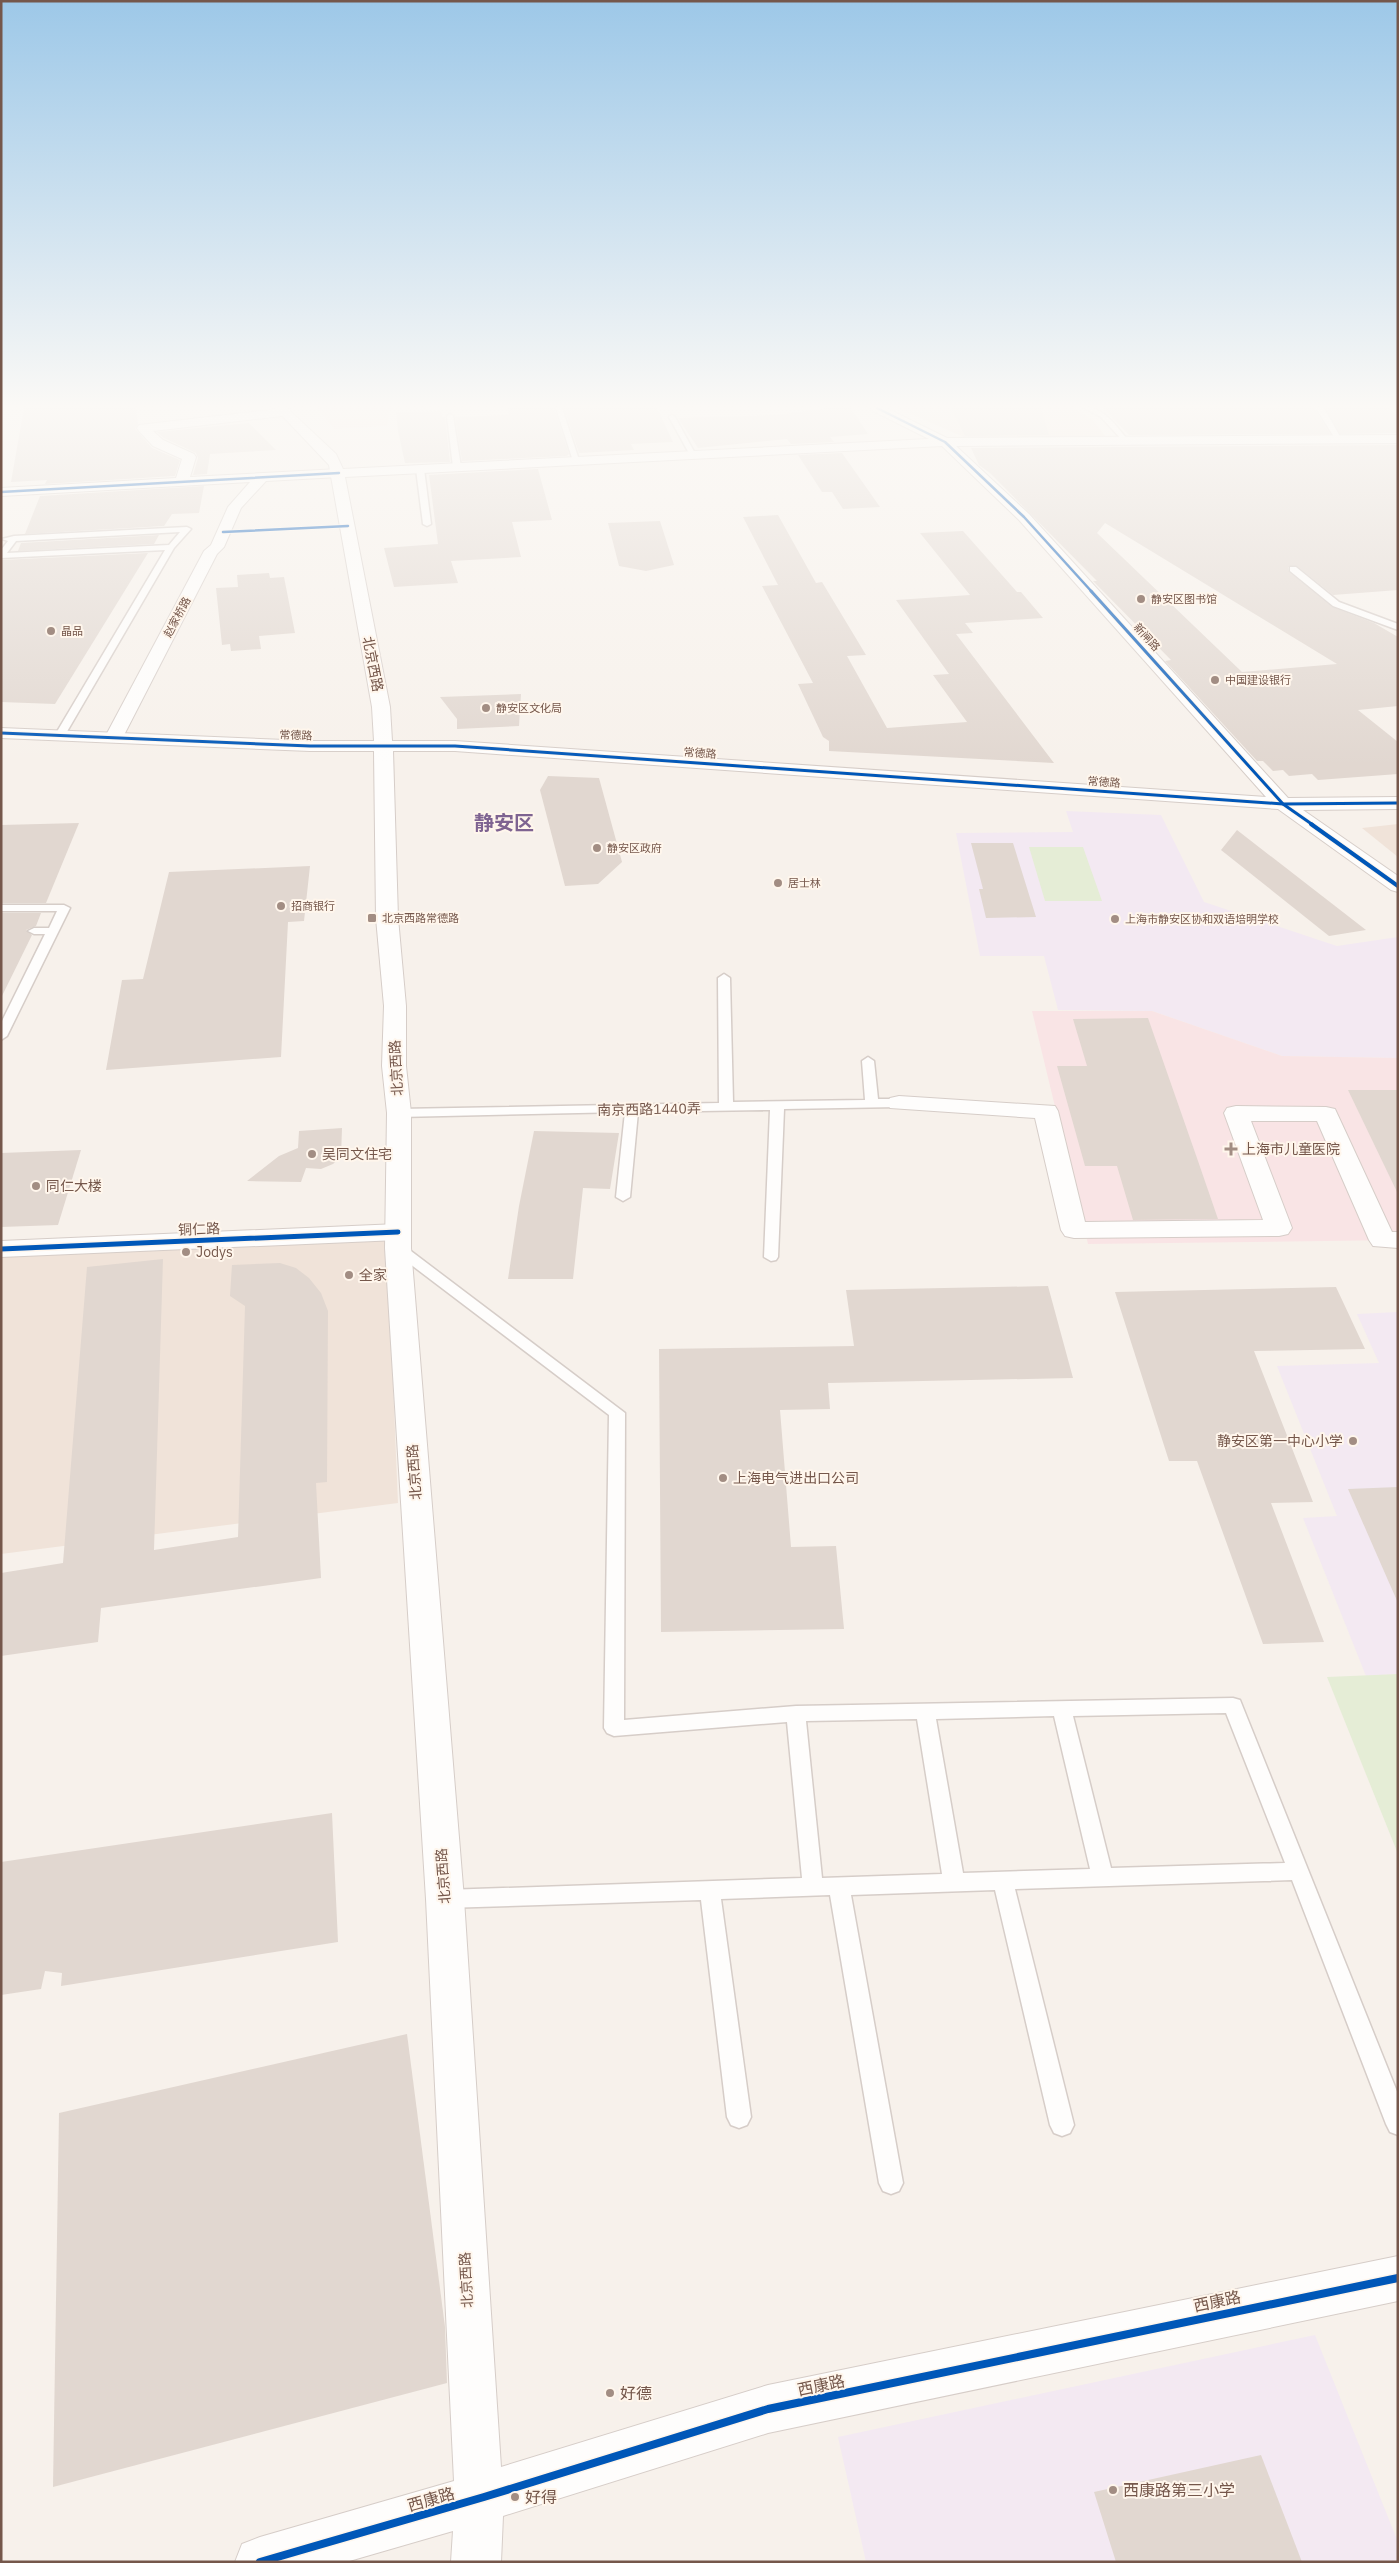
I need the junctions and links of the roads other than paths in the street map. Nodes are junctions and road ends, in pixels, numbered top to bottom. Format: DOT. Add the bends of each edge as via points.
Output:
graph roads {
  1 [pos="226,528"];
  2 [pos="349,528"];
  3 [pos="1034,528"];
  4 [pos="1,539"];
  5 [pos="176,541"];
  6 [pos="10,544"];
  7 [pos="1293,569"];
  8 [pos="1398,628"];
  9 [pos="1,733"];
  10 [pos="60,735"];
  11 [pos="114,737"];
  12 [pos="383,746"];
  13 [pos="1398,803"];
  14 [pos="1283,804"];
  15 [pos="1398,886"];
  16 [pos="1,908"];
  17 [pos="34,931"];
  18 [pos="54,931"];
  19 [pos="724,978"];
  20 [pos="1,1036"];
  21 [pos="868,1061"];
  22 [pos="899,1103"];
  23 [pos="872,1104"];
  24 [pos="777,1106"];
  25 [pos="632,1108"];
  26 [pos="726,1108"];
  27 [pos="399,1113"];
  28 [pos="623,1197"];
  29 [pos="398,1240"];
  30 [pos="1398,1240"];
  31 [pos="1,1249"];
  32 [pos="771,1257"];
  33 [pos="1062,1709"];
  34 [pos="925,1711"];
  35 [pos="796,1714"];
  36 [pos="1298,1871"];
  37 [pos="1104,1878"];
  38 [pos="1003,1881"];
  39 [pos="954,1882"];
  40 [pos="839,1886"];
  41 [pos="813,1887"];
  42 [pos="710,1891"];
  43 [pos="445,1899"];
  44 [pos="739,2117"];
  45 [pos="1398,2124"];
  46 [pos="1062,2125"];
  47 [pos="891,2183"];
  48 [pos="1398,2278"];
  49 [pos="479,2499"];
  50 [pos="260,2562"];
  51 [pos="476,2562"];
  1 -- 11 [label="main road, 赵家桥路"];
  2 -- 12 [label="main road, 北京西路" via="381,708"];
  3 -- 14 [label="main road, 新闸路"];
  4 -- 6 [label="lane"];
  5 -- 6 [label="lane"];
  5 -- 6 [label="lane" via="1,556"];
  5 -- 10 [label="lane"];
  7 -- 8 [label="lane" via="1336,604"];
  9 -- 10 [label="main road, 常德路"];
  10 -- 11 [label="main road, 常德路"];
  11 -- 12 [label="main road, 常德路"];
  12 -- 14 [label="main road, 常德路" via="465,747"];
  12 -- 27 [label="main road, 北京西路" via="388,918 395,1006 394,1066"];
  13 -- 14 [label="main road, 常德路"];
  14 -- 15 [label="main road, 新闸路"];
  16 -- 18 [label="lane" via="64,908"];
  17 -- 18 [label="lane"];
  18 -- 20 [label="lane"];
  19 -- 26 [label="lane"];
  21 -- 23 [label="lane"];
  22 -- 23 [label="lane, 南京西路1440弄"];
  22 -- 30 [label="main road" via="1046,1111 1074,1230 1278,1228 1236,1113 1326,1114 1382,1240"];
  23 -- 24 [label="lane, 南京西路1440弄"];
  24 -- 26 [label="lane, 南京西路1440弄"];
  24 -- 32 [label="lane"];
  25 -- 26 [label="lane, 南京西路1440弄"];
  25 -- 27 [label="lane, 南京西路1440弄"];
  25 -- 28 [label="lane"];
  27 -- 29 [label="main road, 北京西路"];
  29 -- 31 [label="main road, 铜仁路"];
  29 -- 35 [label="lane" via="617,1413 614,1728"];
  29 -- 43 [label="main road, 北京西路"];
  33 -- 34 [label="lane"];
  33 -- 36 [label="lane" via="1233,1705"];
  33 -- 37 [label="lane"];
  34 -- 35 [label="lane"];
  34 -- 39 [label="lane"];
  35 -- 41 [label="lane"];
  36 -- 37 [label="lane"];
  36 -- 45 [label="lane"];
  37 -- 38 [label="lane"];
  38 -- 39 [label="lane"];
  38 -- 46 [label="lane"];
  39 -- 40 [label="lane"];
  40 -- 41 [label="lane"];
  40 -- 47 [label="lane"];
  41 -- 42 [label="lane"];
  42 -- 43 [label="lane"];
  42 -- 44 [label="lane"];
  43 -- 49 [label="main road, 北京西路"];
  48 -- 49 [label="main road, 西康路" via="768,2409"];
  49 -- 50 [label="main road, 西康路"];
  49 -- 51 [label="main road, 北京西路"];
}
